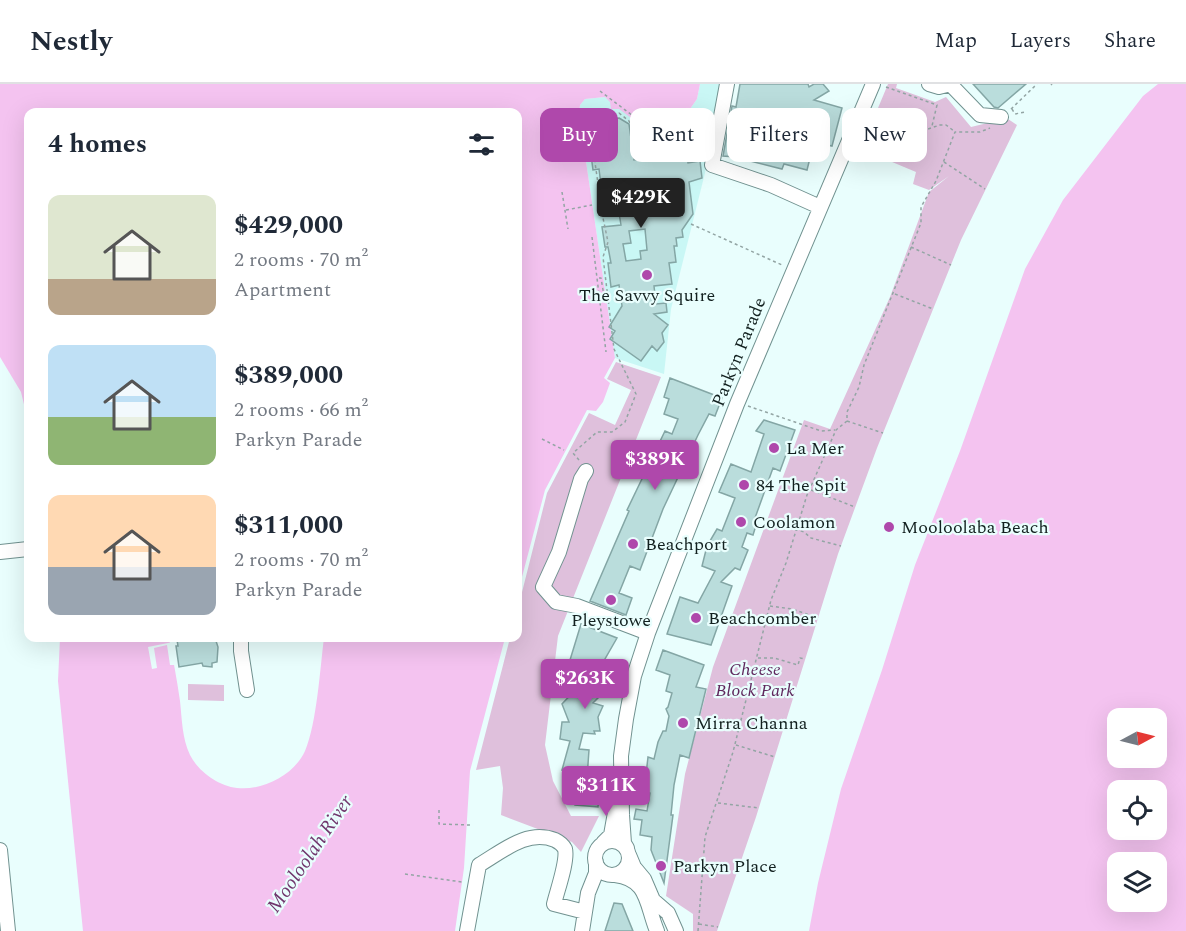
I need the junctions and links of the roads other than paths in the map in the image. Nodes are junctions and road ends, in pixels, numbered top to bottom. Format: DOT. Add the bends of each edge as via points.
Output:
graph roads {
  1 [pos="727,84"];
  2 [pos="929,84"];
  3 [pos="951,84"];
  4 [pos="878,85"];
  5 [pos="1006,113"];
  6 [pos="820,207"];
  7 [pos="586,471"];
  8 [pos="24,549"];
  9 [pos="0,552"];
  10 [pos="648,633"];
  11 [pos="241,642"];
  12 [pos="247,690"];
  13 [pos="620,778"];
  14 [pos="603,843"];
  15 [pos="0,850"];
  16 [pos="628,852"];
  17 [pos="596,862"];
  18 [pos="614,875"];
  19 [pos="586,911"];
  20 [pos="8,931"];
  21 [pos="467,931"];
  22 [pos="582,931"];
  23 [pos="657,931"];
  24 [pos="676,931"];
  1 -- 6 [label="street" via="710,159"];
  2 -- 3 [label="street"];
  3 -- 5 [label="street" via="980,115"];
  4 -- 6 [label="street, Parkyn Parade"];
  6 -- 10 [label="street, Parkyn Parade" via="737,404"];
  7 -- 10 [label="street" via="560,552 543,587 556,602"];
  8 -- 9 [label="street"];
  10 -- 13 [label="street, Parkyn Parade" via="634,676"];
  11 -- 12 [label="street"];
  13 -- 14 [label="street, Parkyn Parade" via="612,830"];
  13 -- 16 [label="street, Parkyn Parade"];
  14 -- 16 [label="street" via="616,841"];
  14 -- 17 [label="street"];
  15 -- 20 [label="street"];
  16 -- 18 [label="street" via="626,869"];
  16 -- 24 [label="street" via="652,900 668,913"];
  17 -- 18 [label="street" via="602,872"];
  17 -- 19 [label="street"];
  18 -- 19 [label="street" via="597,886"];
  18 -- 23 [label="street" via="641,886"];
  19 -- 21 [label="street" via="554,904 565,850 559,842 535,836 479,865"];
  19 -- 22 [label="street"];
}
